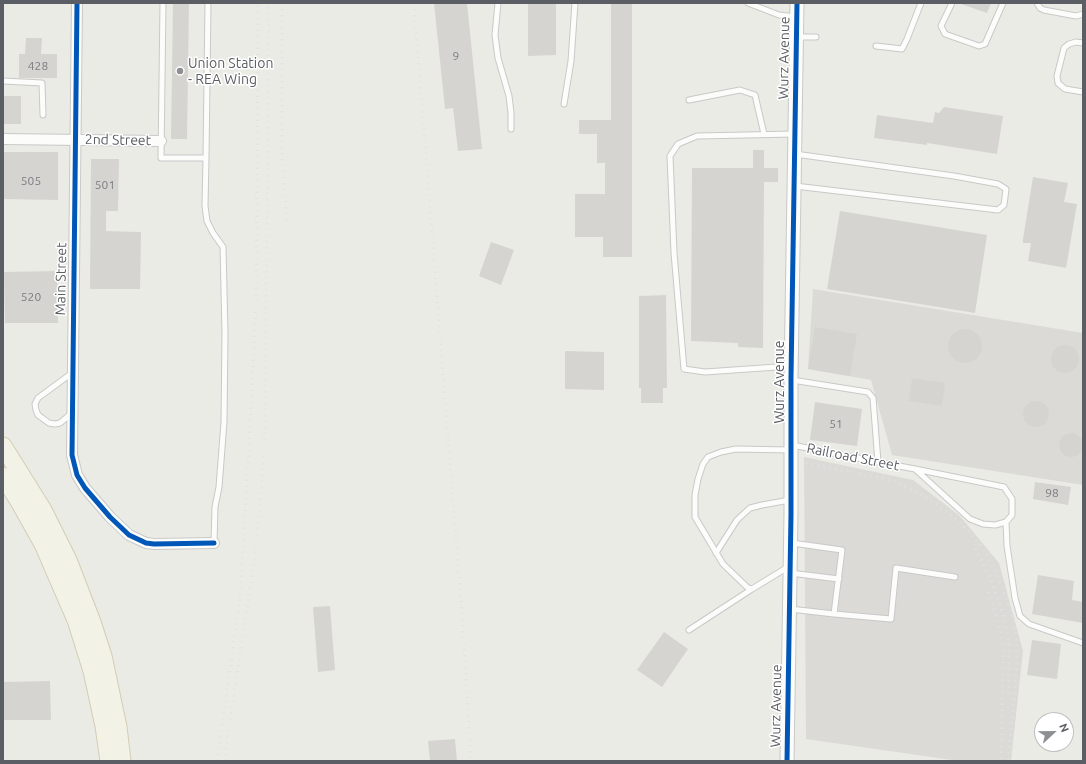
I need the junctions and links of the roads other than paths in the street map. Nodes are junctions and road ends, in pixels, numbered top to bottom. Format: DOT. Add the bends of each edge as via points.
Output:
graph roads {
  1 [pos="76,3"];
  2 [pos="163,3"];
  3 [pos="208,3"];
  4 [pos="498,3"];
  5 [pos="574,3"];
  6 [pos="748,3"];
  7 [pos="797,3"];
  8 [pos="921,3"];
  9 [pos="952,3"];
  10 [pos="1003,3"];
  11 [pos="1037,3"];
  12 [pos="1083,14"];
  13 [pos="797,18"];
  14 [pos="797,37"];
  15 [pos="816,37"];
  16 [pos="1083,43"];
  17 [pos="876,46"];
  18 [pos="3,81"];
  19 [pos="1083,92"];
  20 [pos="689,100"];
  21 [pos="564,104"];
  22 [pos="42,115"];
  23 [pos="511,128"];
  24 [pos="764,134"];
  25 [pos="795,134"];
  26 [pos="3,139"];
  27 [pos="75,140"];
  28 [pos="161,141"];
  29 [pos="795,154"];
  30 [pos="206,158"];
  31 [pos="794,186"];
  32 [pos="791,366"];
  33 [pos="72,373"];
  34 [pos="791,380"];
  35 [pos="72,413"];
  36 [pos="3,446"];
  37 [pos="791,447"];
  38 [pos="878,462"];
  39 [pos="915,469"];
  40 [pos="3,476"];
  41 [pos="791,500"];
  42 [pos="1006,522"];
  43 [pos="791,543"];
  44 [pos="214,544"];
  45 [pos="716,553"];
  46 [pos="790,569"];
  47 [pos="955,577"];
  48 [pos="839,579"];
  49 [pos="752,589"];
  50 [pos="790,609"];
  51 [pos="834,614"];
  52 [pos="689,630"];
  53 [pos="1083,643"];
  54 [pos="109,761"];
  55 [pos="122,761"];
  56 [pos="787,761"];
  1 -- 27 [label="street, Main Street"];
  2 -- 28 [label="lane"];
  3 -- 30 [label="lane"];
  4 -- 23 [label="lane" via="495,35 498,58 509,96"];
  5 -- 21 [label="lane" via="571,61"];
  6 -- 13 [label="lane"];
  7 -- 13 [label="street, Wurz Avenue"];
  8 -- 17 [label="lane" via="902,48"];
  9 -- 10 [label="lane" via="941,26 945,34 979,46 985,44"];
  11 -- 12 [label="lane" via="1044,10 1076,16"];
  13 -- 14 [label="street, Wurz Avenue"];
  14 -- 15 [label="lane"];
  14 -- 25 [label="street, Wurz Avenue"];
  16 -- 19 [label="lane" via="1076,42 1064,48 1057,76 1058,83 1065,88"];
  18 -- 22 [label="lane" via="42,83"];
  20 -- 24 [label="lane" via="740,90 755,95"];
  24 -- 25 [label="lane"];
  24 -- 32 [label="lane" via="697,136 678,144 670,156 674,253 684,369 705,372"];
  25 -- 29 [label="street, Wurz Avenue"];
  26 -- 27 [label="street, 2nd Street"];
  27 -- 28 [label="street, 2nd Street"];
  27 -- 33 [label="street, Main Street"];
  28 -- 30 [label="lane" via="161,158"];
  29 -- 31 [label="street, Wurz Avenue"];
  29 -- 31 [label="lane" via="968,179 998,184 1006,188 1004,205 998,210"];
  30 -- 44 [label="lane" via="207,221 223,247 225,325 224,422 215,507"];
  31 -- 32 [label="street, Wurz Avenue"];
  32 -- 34 [label="street, Wurz Avenue"];
  33 -- 35 [label="street, Main Street"];
  33 -- 35 [label="lane" via="38,398 35,404 38,415 49,423 60,422"];
  34 -- 37 [label="street, Wurz Avenue"];
  34 -- 38 [label="lane" via="868,392 873,398"];
  35 -- 44 [label="street, Main Street" via="72,455 77,475 85,488 129,535 154,544"];
  36 -- 55 [label="main road" via="43,510 68,560 103,656 118,726"];
  37 -- 38 [label="lane, Railroad Street"];
  37 -- 41 [label="street, Wurz Avenue"];
  37 -- 45 [label="lane, Railroad Street" via="720,452 708,457 703,464 695,495 695,516"];
  38 -- 39 [label="lane, Railroad Street"];
  39 -- 42 [label="lane, Railroad Street" via="970,519 995,525"];
  39 -- 42 [label="lane, Railroad Street" via="1004,487 1012,499 1012,515"];
  40 -- 54 [label="main road" via="43,544 76,620 92,671"];
  41 -- 43 [label="street, Wurz Avenue"];
  41 -- 45 [label="lane" via="750,508 737,520"];
  42 -- 53 [label="lane" via="1007,546 1020,616 1029,624"];
  43 -- 46 [label="street, Wurz Avenue"];
  43 -- 48 [label="lane" via="842,550"];
  45 -- 49 [label="lane, Railroad Street" via="723,564"];
  46 -- 48 [label="lane"];
  46 -- 49 [label="lane"];
  46 -- 50 [label="street, Wurz Avenue"];
  47 -- 51 [label="lane" via="896,568 890,619"];
  48 -- 51 [label="lane"];
  49 -- 52 [label="lane"];
  50 -- 51 [label="lane"];
  50 -- 56 [label="street, Wurz Avenue"];
}
